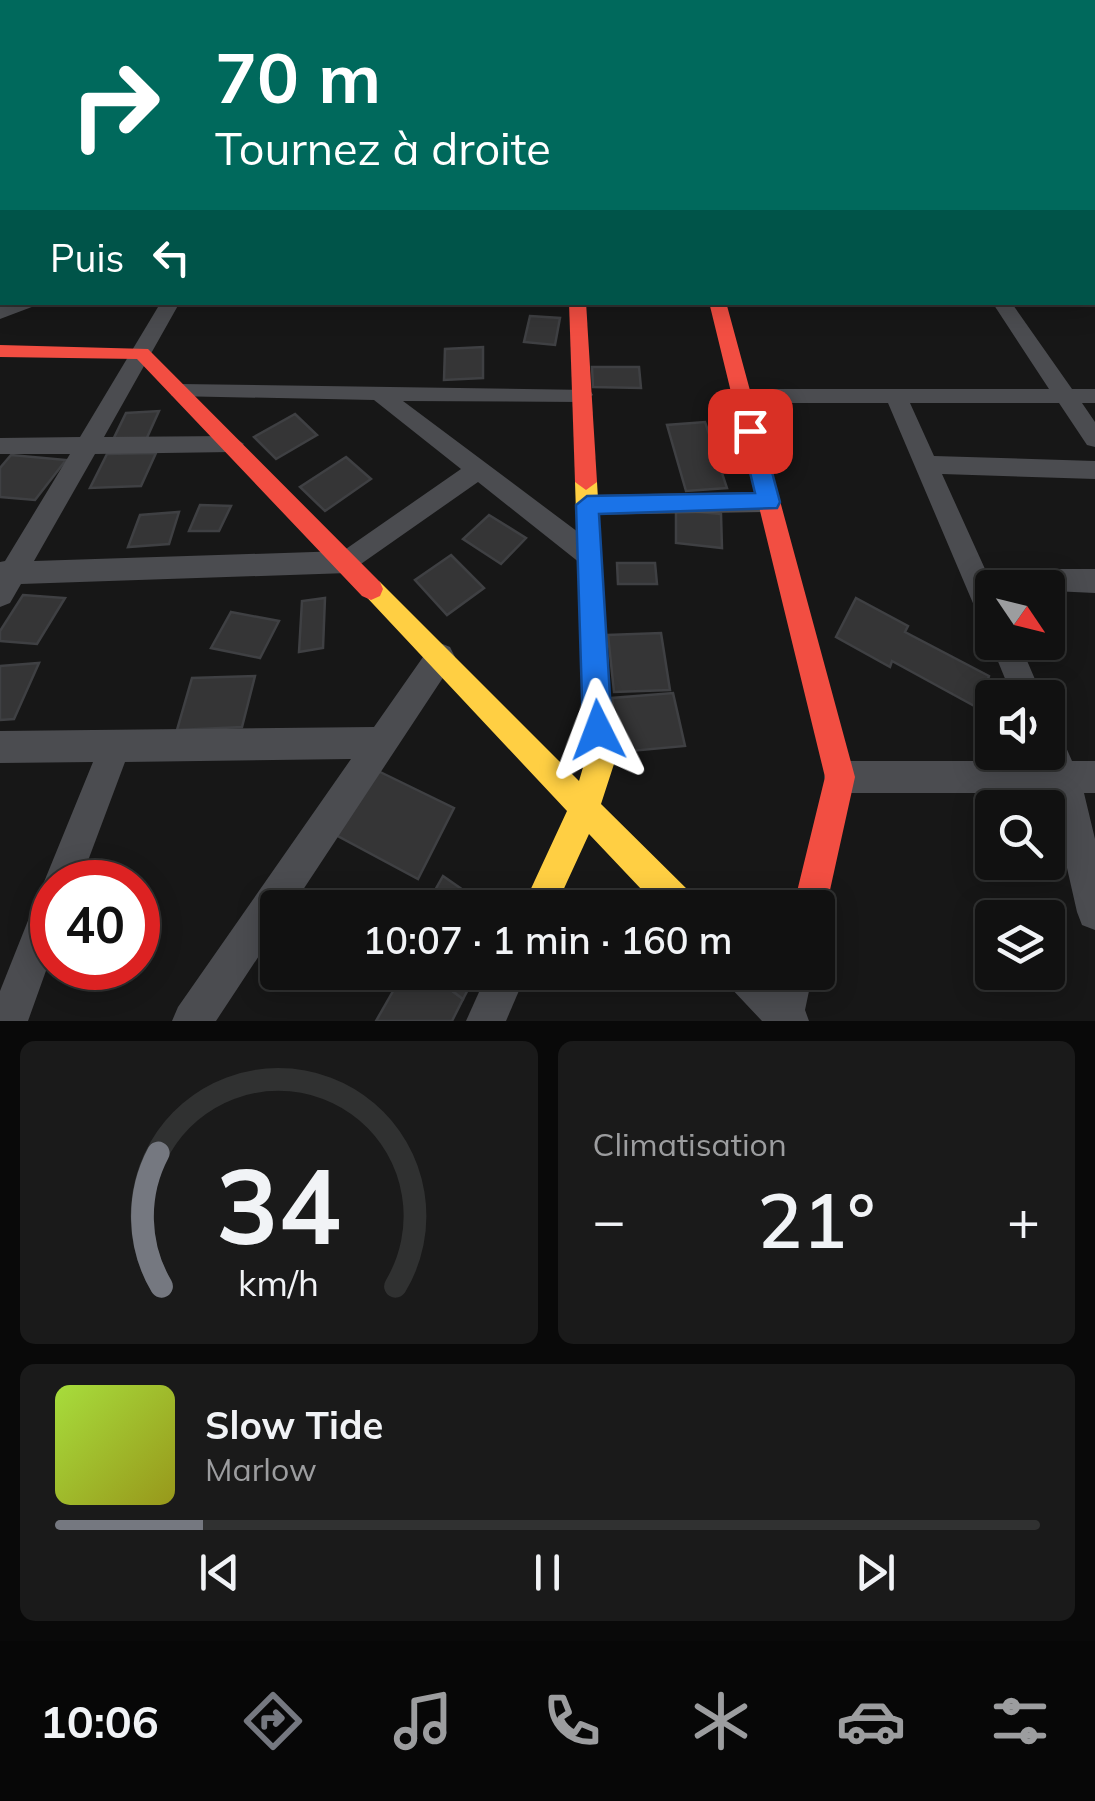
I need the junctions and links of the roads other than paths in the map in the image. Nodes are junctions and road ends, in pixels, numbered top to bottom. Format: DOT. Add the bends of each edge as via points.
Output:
graph roads {
  1 [pos="26,305"];
  2 [pos="169,305"];
  3 [pos="577,305"];
  4 [pos="717,305"];
  5 [pos="1003,305"];
  6 [pos="0,313"];
  7 [pos="0,352"];
  8 [pos="142,352"];
  9 [pos="180,391"];
  10 [pos="379,393"];
  11 [pos="582,396"];
  12 [pos="741,396"];
  13 [pos="896,396"];
  14 [pos="1066,396"];
  15 [pos="1095,396"];
  16 [pos="1095,439"];
  17 [pos="232,444"];
  18 [pos="0,446"];
  19 [pos="86,447"];
  20 [pos="926,465"];
  21 [pos="478,470"];
  22 [pos="1095,470"];
  23 [pos="769,502"];
  24 [pos="587,505"];
  25 [pos="590,555"];
  26 [pos="348,562"];
  27 [pos="975,575"];
  28 [pos="4,580"];
  29 [pos="1065,581"];
  30 [pos="1095,581"];
  31 [pos="440,657"];
  32 [pos="378,743"];
  33 [pos="115,746"];
  34 [pos="0,747"];
  35 [pos="840,777"];
  36 [pos="1079,777"];
  37 [pos="586,805"];
  38 [pos="71,860"];
  39 [pos="546,890"];
  40 [pos="665,890"];
  41 [pos="813,890"];
  42 [pos="1095,912"];
  43 [pos="30,964"];
  44 [pos="500,990"];
  45 [pos="759,990"];
  46 [pos="791,990"];
  47 [pos="785,1019"];
  48 [pos="8,1021"];
  49 [pos="192,1021"];
  50 [pos="486,1021"];
  1 -- 6 [label="street"];
  2 -- 8 [label="street"];
  3 -- 11 [label="street"];
  4 -- 12 [label="street"];
  5 -- 14 [label="street"];
  7 -- 8 [label="street"];
  8 -- 9 [label="street"];
  8 -- 19 [label="street"];
  9 -- 10 [label="street"];
  9 -- 17 [label="street"];
  10 -- 11 [label="street"];
  10 -- 21 [label="street"];
  11 -- 24 [label="street"];
  12 -- 13 [label="street"];
  12 -- 23 [label="street"];
  13 -- 14 [label="street"];
  13 -- 20 [label="street"];
  14 -- 15 [label="street"];
  14 -- 16 [label="street"];
  17 -- 19 [label="street"];
  17 -- 26 [label="street"];
  18 -- 19 [label="street"];
  19 -- 28 [label="street"];
  20 -- 22 [label="street"];
  20 -- 27 [label="street"];
  21 -- 25 [label="street"];
  21 -- 26 [label="street"];
  23 -- 24 [label="street"];
  23 -- 35 [label="street"];
  24 -- 25 [label="street"];
  25 -- 37 [label="street" via="599,764"];
  26 -- 28 [label="street"];
  26 -- 31 [label="street"];
  29 -- 30 [label="street"];
  31 -- 32 [label="street"];
  31 -- 37 [label="street"];
  32 -- 33 [label="street"];
  32 -- 49 [label="street"];
  33 -- 34 [label="street"];
  33 -- 38 [label="street"];
  35 -- 36 [label="street"];
  35 -- 41 [label="street"];
  36 -- 42 [label="street"];
  37 -- 39 [label="street"];
  37 -- 40 [label="street"];
  43 -- 48 [label="street"];
  44 -- 50 [label="street"];
  45 -- 47 [label="street"];
  46 -- 47 [label="street"];
}
